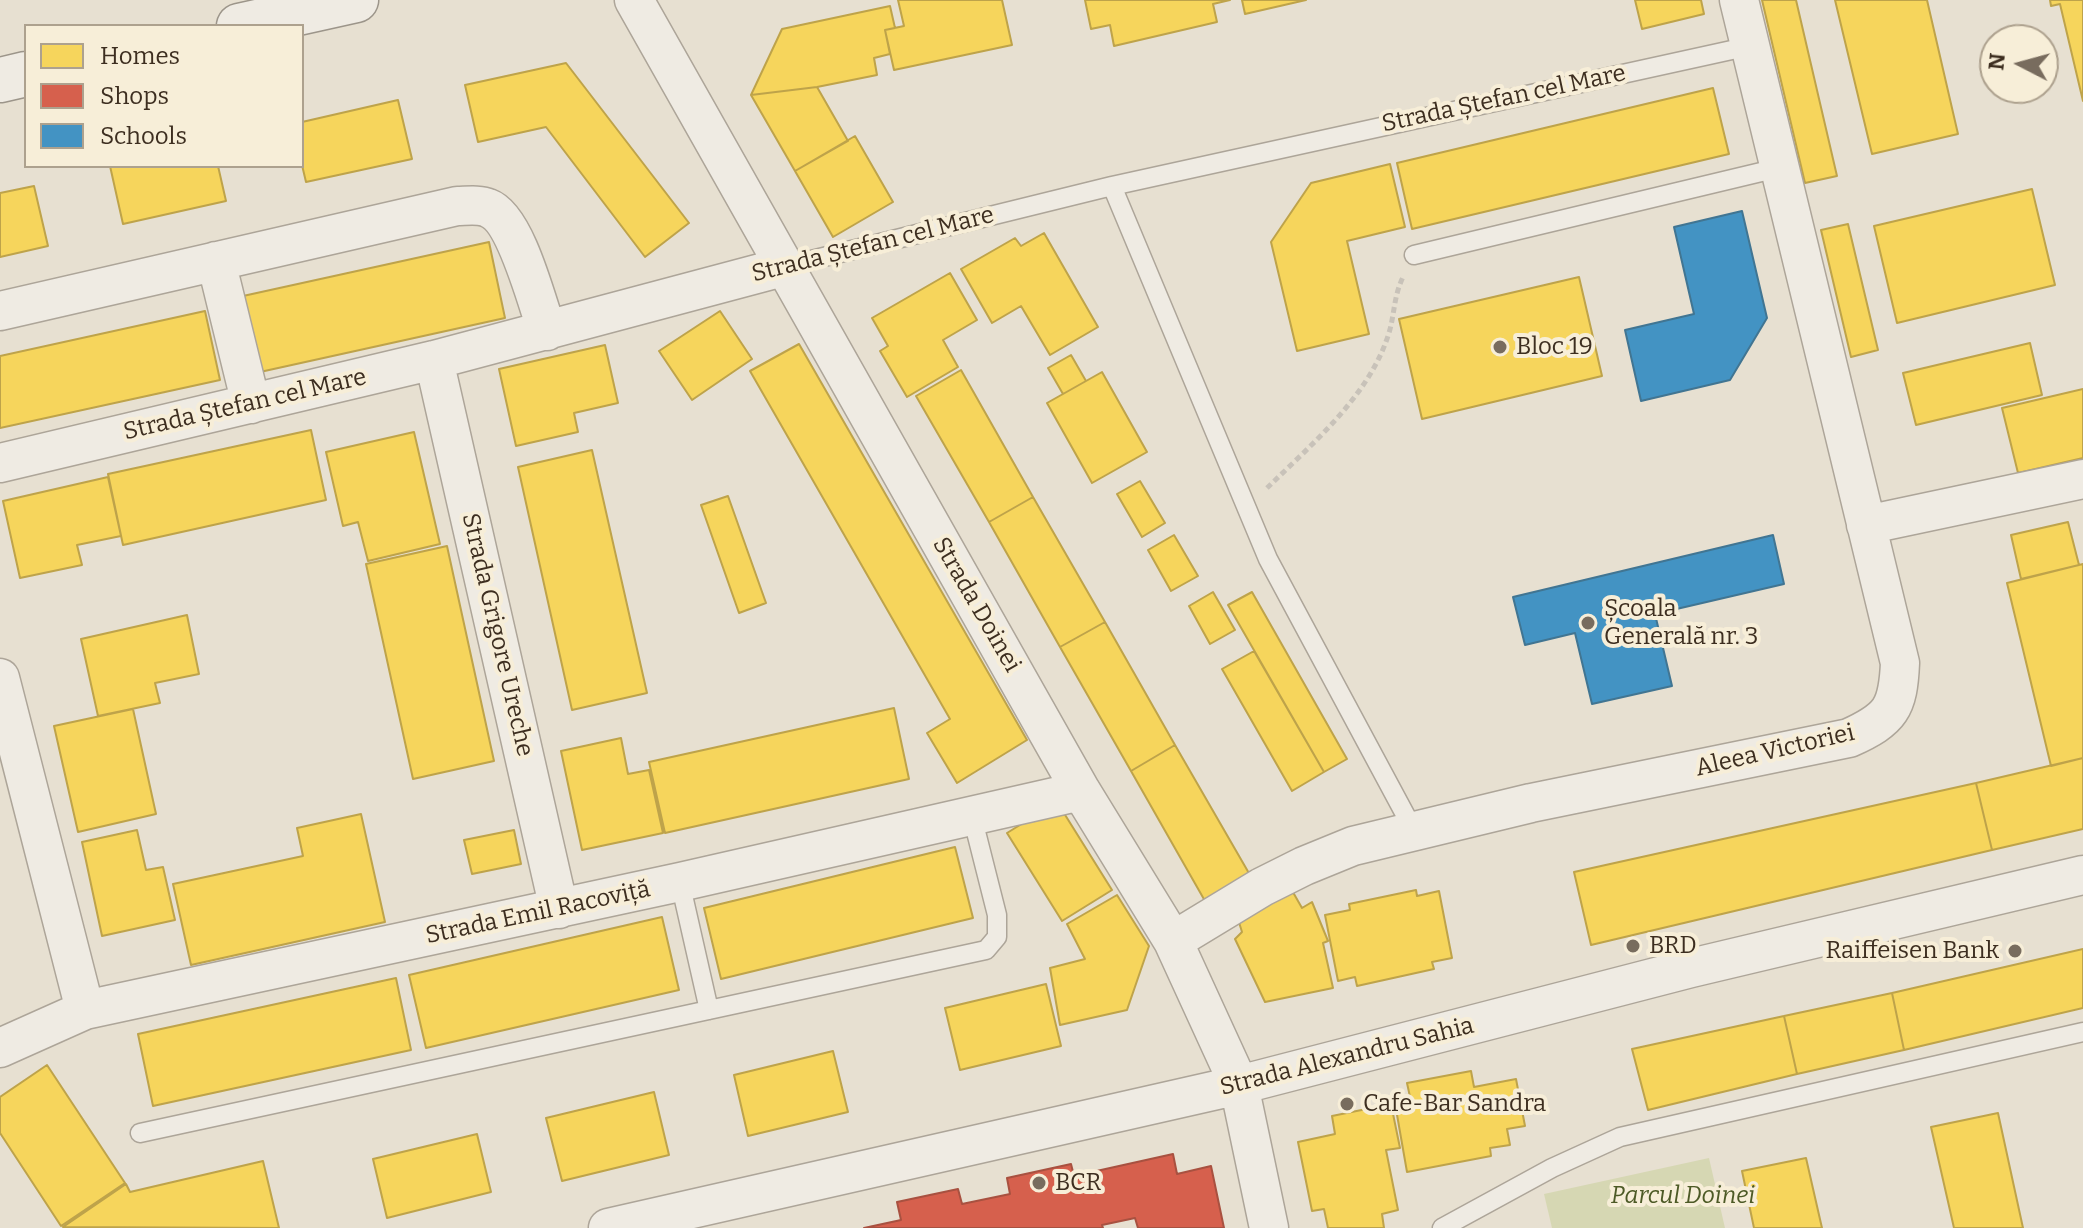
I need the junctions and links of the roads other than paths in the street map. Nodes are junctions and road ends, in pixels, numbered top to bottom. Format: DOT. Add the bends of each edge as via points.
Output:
graph roads {
  1 [pos="356,0"];
  2 [pos="634,0"];
  3 [pos="1739,0"];
  4 [pos="248,24"];
  5 [pos="1750,46"];
  6 [pos="24,74"];
  7 [pos="0,80"];
  8 [pos="1778,168"];
  9 [pos="1112,186"];
  10 [pos="1414,255"];
  11 [pos="216,261"];
  12 [pos="783,267"];
  13 [pos="0,311"];
  14 [pos="547,331"];
  15 [pos="434,360"];
  16 [pos="251,404"];
  17 [pos="0,463"];
  18 [pos="2083,479"];
  19 [pos="1866,525"];
  20 [pos="0,678"];
  21 [pos="1081,791"];
  22 [pos="972,816"];
  23 [pos="1414,831"];
  24 [pos="2083,875"];
  25 [pos="680,882"];
  26 [pos="559,909"];
  27 [pos="1173,941"];
  28 [pos="85,1010"];
  29 [pos="709,1010"];
  30 [pos="2083,1032"];
  31 [pos="0,1048"];
  32 [pos="1239,1085"];
  33 [pos="140,1133"];
  34 [pos="608,1228"];
  35 [pos="1269,1228"];
  36 [pos="1442,1228"];
  1 -- 4 [label="main road"];
  2 -- 12 [label="street, Strada Doinei"];
  3 -- 5 [label="street, Aleea Victoriei"];
  5 -- 8 [label="street, Aleea Victoriei"];
  5 -- 9 [label="lane, Strada Ștefan cel Mare"];
  6 -- 7 [label="main road"];
  8 -- 10 [label="lane"];
  8 -- 19 [label="street, Aleea Victoriei"];
  9 -- 12 [label="lane, Strada Ștefan cel Mare"];
  9 -- 23 [label="lane" via="1268,559"];
  11 -- 13 [label="street"];
  11 -- 14 [label="street" via="457,206 485,206 510,227"];
  11 -- 16 [label="street"];
  12 -- 14 [label="street, Strada Ștefan cel Mare"];
  12 -- 21 [label="street, Strada Doinei"];
  14 -- 15 [label="street, Strada Ștefan cel Mare"];
  15 -- 16 [label="street, Strada Ștefan cel Mare"];
  15 -- 26 [label="street, Strada Grigore Ureche"];
  16 -- 17 [label="street, Strada Ștefan cel Mare"];
  18 -- 19 [label="street"];
  19 -- 23 [label="street, Aleea Victoriei" via="1900,663 1899,694 1878,724 1849,738"];
  20 -- 28 [label="street"];
  21 -- 22 [label="street, Strada Emil Racoviță"];
  21 -- 27 [label="street, Strada Doinei"];
  22 -- 25 [label="street, Strada Emil Racoviță"];
  22 -- 29 [label="lane" via="997,915 997,937 986,950"];
  23 -- 27 [label="street, Aleea Victoriei" via="1353,846 1304,866"];
  24 -- 32 [label="street, Strada Alexandru Sahia" via="1691,968"];
  25 -- 26 [label="street, Strada Emil Racoviță"];
  25 -- 29 [label="lane"];
  26 -- 28 [label="street, Strada Emil Racoviță"];
  27 -- 32 [label="street, Strada Doinei"];
  28 -- 31 [label="street, Strada Emil Racoviță"];
  29 -- 33 [label="lane"];
  30 -- 36 [label="lane" via="1620,1137"];
  32 -- 34 [label="street, Strada Alexandru Sahia"];
  32 -- 35 [label="street, Strada Doinei"];
}
